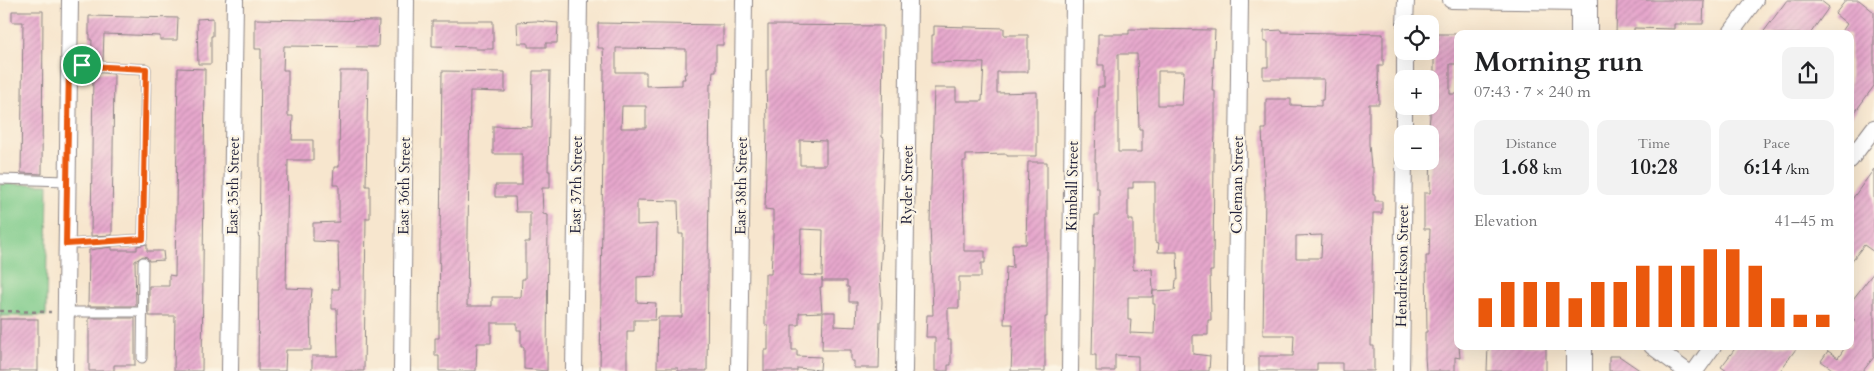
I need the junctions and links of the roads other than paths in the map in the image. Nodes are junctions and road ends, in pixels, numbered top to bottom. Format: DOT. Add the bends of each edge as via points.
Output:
graph roads {
  1 [pos="70,0"];
  2 [pos="235,0"];
  3 [pos="406,0"];
  4 [pos="579,0"];
  5 [pos="744,0"];
  6 [pos="909,0"];
  7 [pos="1074,0"];
  8 [pos="1240,0"];
  9 [pos="1406,0"];
  10 [pos="1451,0"];
  11 [pos="1754,0"];
  12 [pos="1584,1"];
  13 [pos="1405,15"];
  14 [pos="1584,30"];
  15 [pos="1733,30"];
  16 [pos="69,65"];
  17 [pos="1874,128"];
  18 [pos="1854,155"];
  19 [pos="1404,170"];
  20 [pos="0,179"];
  21 [pos="67,181"];
  22 [pos="66,244"];
  23 [pos="143,262"];
  24 [pos="66,312"];
  25 [pos="142,312"];
  26 [pos="1579,350"];
  27 [pos="1657,350"];
  28 [pos="1710,350"];
  29 [pos="142,358"];
  30 [pos="65,371"];
  31 [pos="230,371"];
  32 [pos="402,371"];
  33 [pos="574,371"];
  34 [pos="739,371"];
  35 [pos="904,371"];
  36 [pos="1070,371"];
  37 [pos="1235,371"];
  38 [pos="1401,371"];
  39 [pos="1579,371"];
  40 [pos="1686,371"];
  41 [pos="1695,371"];
  1 -- 16 [label="street"];
  2 -- 31 [label="street, East 35th Street"];
  3 -- 32 [label="street, East 36th Street"];
  4 -- 33 [label="street, East 37th Street"];
  5 -- 34 [label="street, East 38th Street"];
  6 -- 35 [label="street, Ryder Street"];
  7 -- 36 [label="street, Kimball Street"];
  8 -- 37 [label="street, Coleman Street"];
  9 -- 13 [label="street"];
  10 -- 12 [label="street"];
  11 -- 15 [label="street"];
  12 -- 14 [label="main road"];
  16 -- 21 [label="street"];
  16 -- 22 [label="lane" via="146,69 143,239"];
  17 -- 18 [label="street"];
  19 -- 38 [label="street, Hendrickson Street"];
  20 -- 21 [label="lane"];
  21 -- 22 [label="street"];
  22 -- 24 [label="street"];
  23 -- 25 [label="lane"];
  24 -- 25 [label="lane"];
  24 -- 30 [label="street"];
  25 -- 29 [label="lane"];
  26 -- 39 [label="main road"];
  27 -- 40 [label="street"];
  28 -- 41 [label="street"];
}
